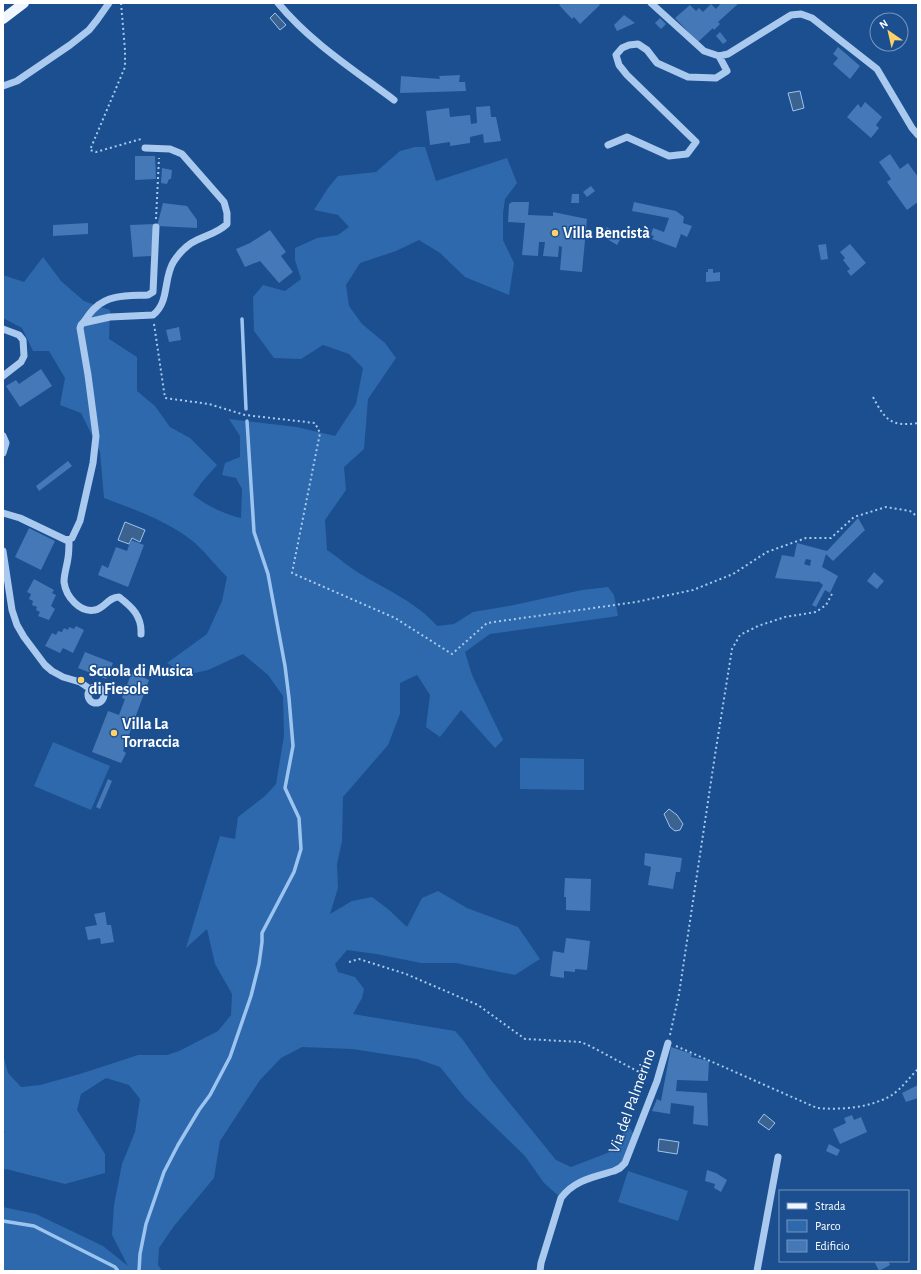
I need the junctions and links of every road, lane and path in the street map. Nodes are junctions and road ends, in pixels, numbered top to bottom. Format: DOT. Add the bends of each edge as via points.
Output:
graph roads {
  1 [pos="24,3"];
  2 [pos="109,3"];
  3 [pos="121,3"];
  4 [pos="278,3"];
  5 [pos="651,3"];
  6 [pos="3,18"];
  7 [pos="719,56"];
  8 [pos="3,86"];
  9 [pos="394,100"];
  10 [pos="918,135"];
  11 [pos="608,145"];
  12 [pos="145,148"];
  13 [pos="159,148"];
  14 [pos="156,226"];
  15 [pos="153,315"];
  16 [pos="83,323"];
  17 [pos="3,328"];
  18 [pos="3,376"];
  19 [pos="873,397"];
  20 [pos="918,423"];
  21 [pos="3,436"];
  22 [pos="3,453"];
  23 [pos="3,513"];
  24 [pos="918,517"];
  25 [pos="69,540"];
  26 [pos="3,551"];
  27 [pos="832,594"];
  28 [pos="141,634"];
  29 [pos="90,689"];
  30 [pos="348,962"];
  31 [pos="668,1043"];
  32 [pos="918,1069"];
  33 [pos="659,1072"];
  34 [pos="778,1157"];
  35 [pos="540,1271"];
  36 [pos="757,1271"];
  1 -- 6 [label="main road"];
  2 -- 8 [label="street" via="89,30 70,45 17,81"];
  3 -- 12 [label="path" via="124,67 90,150 96,152 142,139 146,142"];
  4 -- 9 [label="street" via="329,51"];
  5 -- 7 [label="street" via="704,51"];
  7 -- 10 [label="street" via="728,54 791,15 801,14 812,18 877,69"];
  7 -- 11 [label="street" via="727,70 716,78 688,77 657,63 647,50 638,44 628,44 622,48 616,55 619,65 696,142 687,154 669,156 627,137"];
  12 -- 13 [label="street"];
  13 -- 14 [label="path"];
  13 -- 15 [label="street" via="182,154 224,202 228,219 223,228 196,240 178,256 169,271 161,306"];
  14 -- 16 [label="street" via="152,294 108,299 94,308"];
  15 -- 16 [label="street" via="110,317"];
  15 -- 24 [label="path" via="165,398 209,404 245,415 315,423 320,433 292,573 395,618 452,654 487,623 636,602 693,590 733,574 767,552 806,538 831,538 854,517 886,507 910,512"];
  16 -- 25 [label="street" via="80,328 96,436 93,463 80,521 75,534"];
  17 -- 18 [label="street" via="19,335 23,340 24,356 21,362"];
  19 -- 20 [label="path" via="886,418 903,425"];
  21 -- 22 [label="street" via="6,443"];
  23 -- 25 [label="street"];
  25 -- 28 [label="street" via="64,584 70,598 81,608 94,610 110,599 119,597 137,614 142,628"];
  26 -- 29 [label="street" via="12,610 24,637 52,671 80,682"];
  27 -- 31 [label="path" via="826,605 816,612 785,617 740,635 732,649 679,994"];
  30 -- 33 [label="path" via="360,960 406,974 473,1002 525,1039 581,1042 637,1071"];
  31 -- 32 [label="path" via="817,1108 835,1110 872,1104 893,1094"];
  31 -- 33 [label="street, Via del Palmerino"];
  33 -- 35 [label="street, Via del Palmerino" via="625,1163 614,1171 576,1183 567,1189 561,1198"];
  34 -- 36 [label="street"];
}
